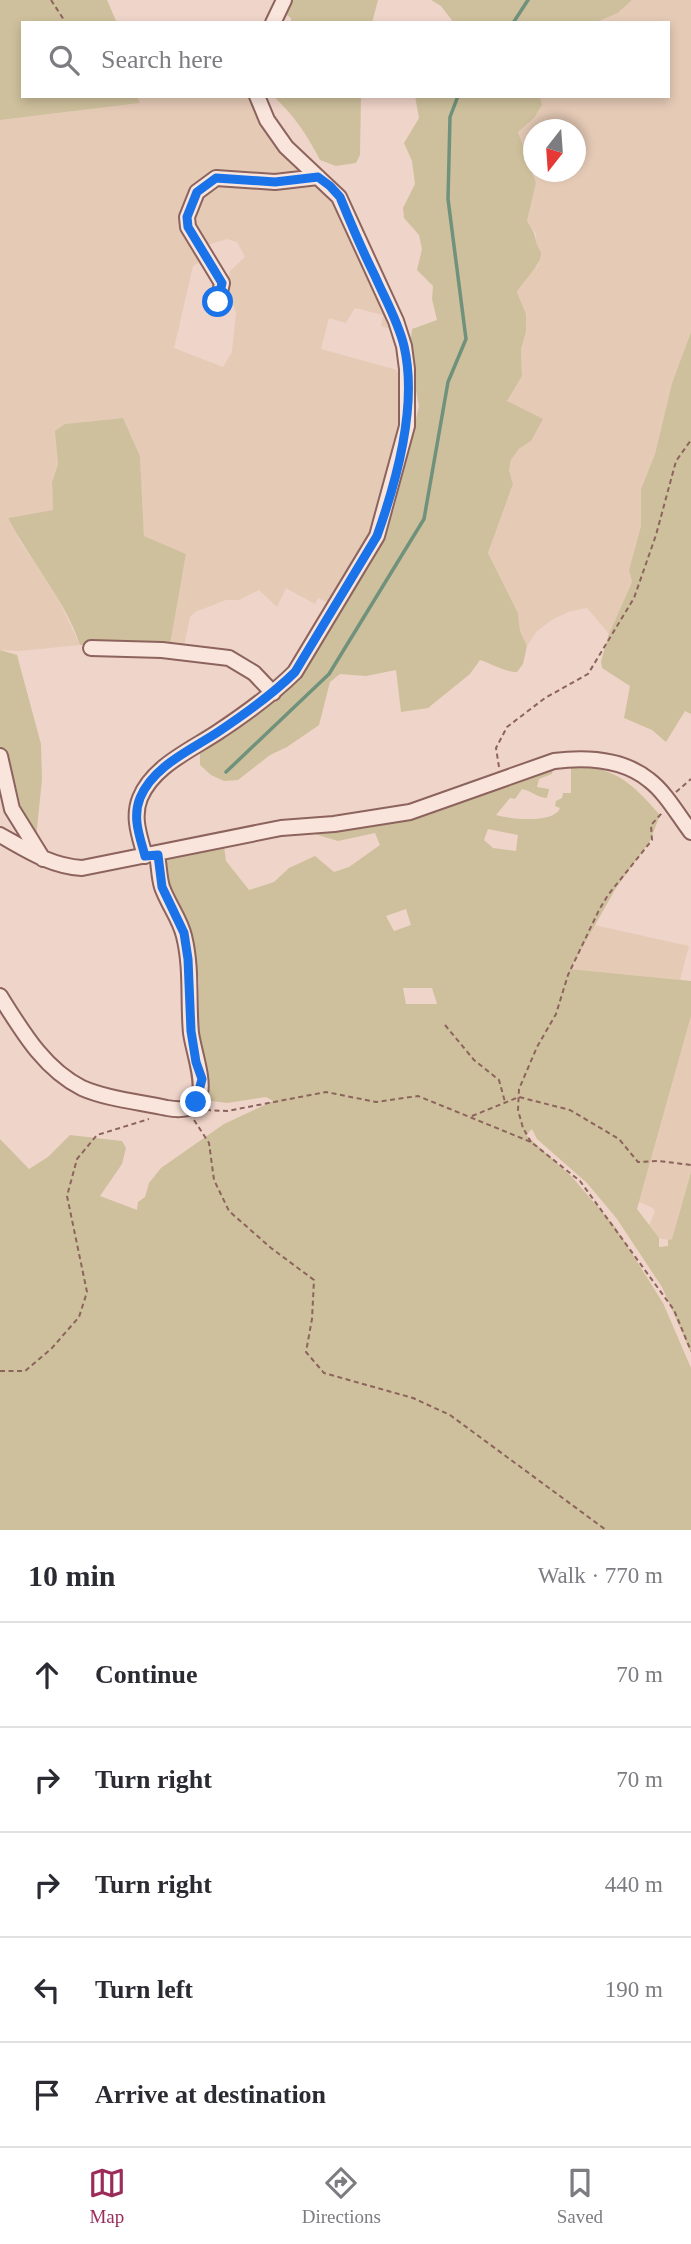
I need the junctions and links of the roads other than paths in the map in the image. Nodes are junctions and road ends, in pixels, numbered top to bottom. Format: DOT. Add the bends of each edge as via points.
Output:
graph roads {
  1 [pos="284,0"];
  2 [pos="274,21"];
  3 [pos="258,98"];
  4 [pos="318,177"];
  5 [pos="218,302"];
  6 [pos="91,648"];
  7 [pos="273,693"];
  8 [pos="0,756"];
  9 [pos="691,832"];
  10 [pos="0,835"];
  11 [pos="151,855"];
  12 [pos="44,860"];
  13 [pos="0,996"];
  1 -- 2 [label="street"];
  3 -- 4 [label="street" via="286,147"];
  4 -- 5 [label="street" via="275,182 216,178 197,192 188,227 222,283"];
  4 -- 7 [label="street" via="340,197 396,321 404,346 408,412 377,536 295,672"];
  6 -- 7 [label="street" via="229,658 254,673"];
  7 -- 11 [label="street" via="169,763 148,783 136,823"];
  8 -- 12 [label="street" via="12,809"];
  9 -- 11 [label="street" via="650,780 611,762 573,758 410,812 281,828"];
  10 -- 12 [label="street"];
  11 -- 12 [label="street" via="82,869"];
  11 -- 13 [label="street" via="184,933 191,1031 202,1079 196,1102 178,1110 76,1084 38,1053"];
}
